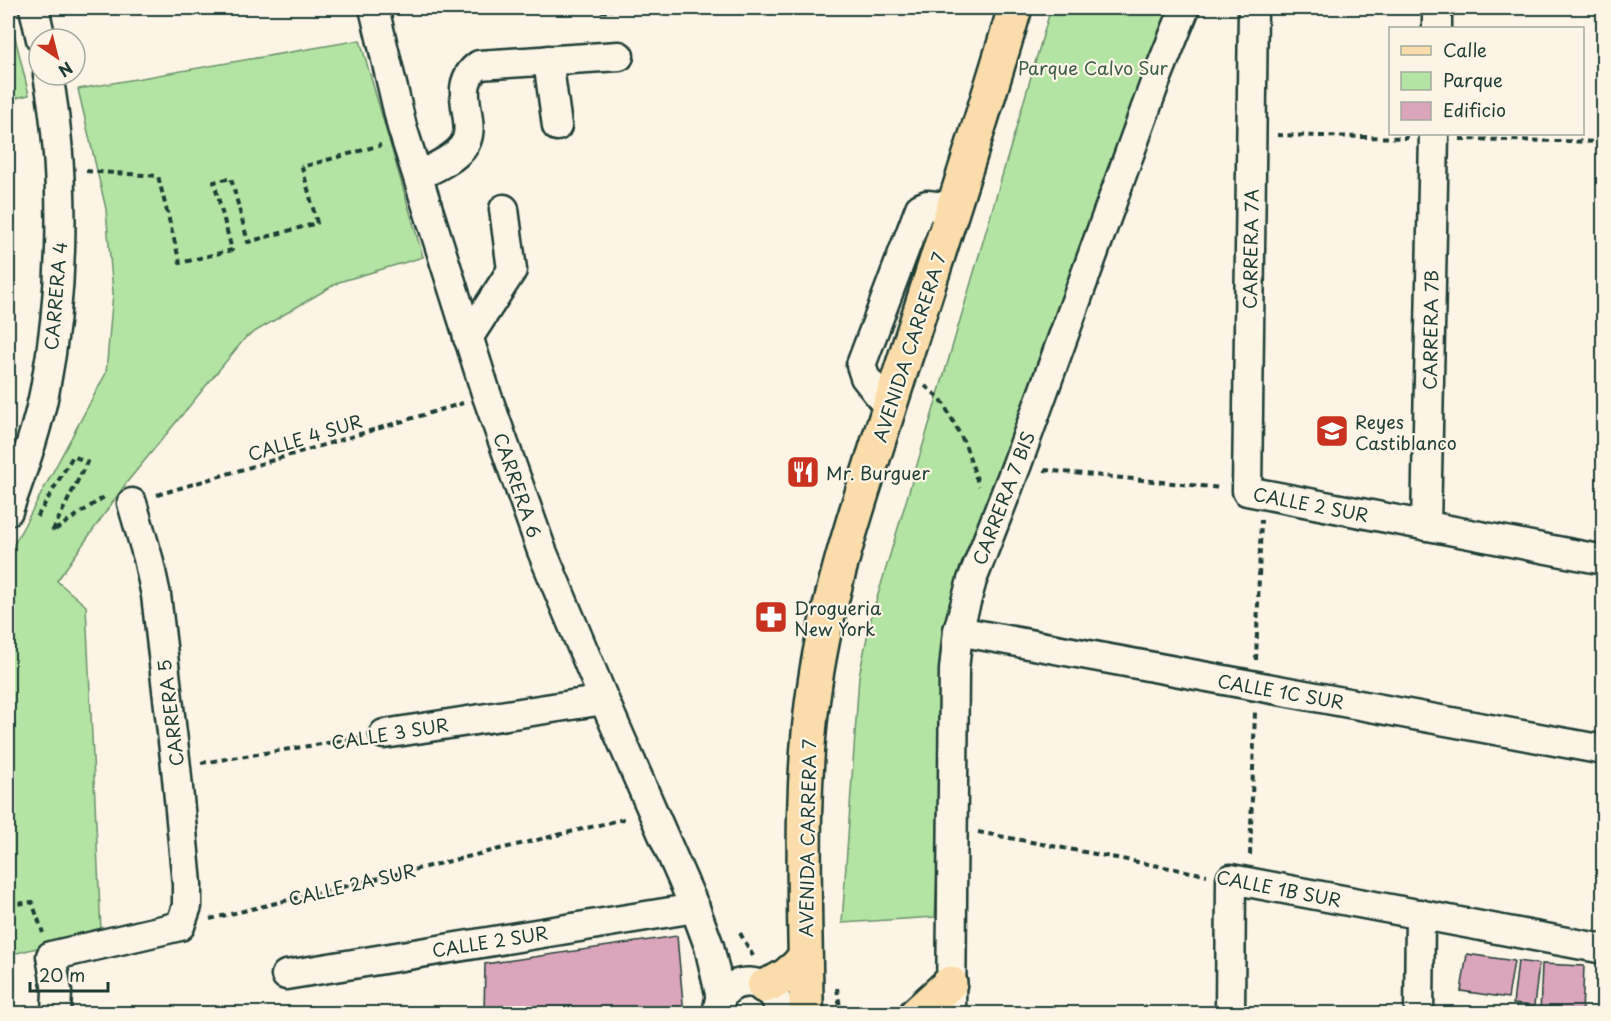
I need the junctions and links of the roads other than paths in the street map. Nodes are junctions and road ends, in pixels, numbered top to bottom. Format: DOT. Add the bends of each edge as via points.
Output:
graph roads {
  1 [pos="34,8"];
  2 [pos="374,8"];
  3 [pos="1015,8"];
  4 [pos="1185,8"];
  5 [pos="1253,8"];
  6 [pos="1437,8"];
  7 [pos="38,27"];
  8 [pos="1437,27"];
  9 [pos="620,56"];
  10 [pos="548,60"];
  11 [pos="49,87"];
  12 [pos="557,126"];
  13 [pos="1434,135"];
  14 [pos="418,176"];
  15 [pos="504,209"];
  16 [pos="468,338"];
  17 [pos="1246,491"];
  18 [pos="132,503"];
  19 [pos="8,511"];
  20 [pos="1426,525"];
  21 [pos="1604,560"];
  22 [pos="958,631"];
  23 [pos="604,700"];
  24 [pos="384,734"];
  25 [pos="1604,750"];
  26 [pos="695,908"];
  27 [pos="1420,914"];
  28 [pos="709,946"];
  29 [pos="1604,949"];
  30 [pos="805,957"];
  31 [pos="285,975"];
  32 [pos="761,986"];
  33 [pos="951,998"];
  34 [pos="719,1006"];
  35 [pos="56,1014"];
  36 [pos="807,1014"];
  37 [pos="916,1014"];
  38 [pos="1230,1014"];
  39 [pos="1419,1014"];
  1 -- 7 [label="street"];
  2 -- 14 [label="street, CARRERA 6"];
  3 -- 30 [label="main road, AVENIDA CARRERA 7" via="846,543 828,613 808,746"];
  4 -- 22 [label="street, CARRERA 7 BIS" via="972,580"];
  5 -- 17 [label="street, CARRERA 7A"];
  6 -- 8 [label="street"];
  9 -- 10 [label="street"];
  10 -- 12 [label="street"];
  10 -- 14 [label="street" via="479,65 469,73 465,86 468,134 464,147"];
  11 -- 19 [label="street, CARRERA 4" via="58,170 60,246 56,316 45,390"];
  13 -- 20 [label="street, CARRERA 7B"];
  14 -- 16 [label="street, CARRERA 6"];
  15 -- 16 [label="street" via="512,270"];
  16 -- 23 [label="street, CARRERA 6" via="542,551"];
  17 -- 20 [label="street, CALLE 2 SUR"];
  18 -- 35 [label="street, CARRERA 5" via="156,595 188,906 180,926 51,956"];
  20 -- 21 [label="street, CALLE 2 SUR"];
  22 -- 25 [label="street, CALLE 1C SUR"];
  22 -- 33 [label="street, CARRERA 7 BIS" via="954,670"];
  23 -- 24 [label="street, CALLE 3 SUR"];
  23 -- 26 [label="street, CARRERA 6"];
  26 -- 28 [label="street, CARRERA 6"];
  26 -- 31 [label="street, CALLE 2 SUR"];
  27 -- 29 [label="street, CALLE 1B SUR"];
  27 -- 38 [label="street, CALLE 1B SUR" via="1231,879"];
  27 -- 39 [label="street"];
  28 -- 32 [label="street, CARRERA 6" via="734,972"];
  28 -- 34 [label="street, CARRERA 6"];
  30 -- 32 [label="main road" via="791,972"];
  30 -- 36 [label="main road, AVENIDA CARRERA 7"];
  32 -- 34 [label="street" via="736,984 727,990"];
  33 -- 37 [label="main road"];
}
